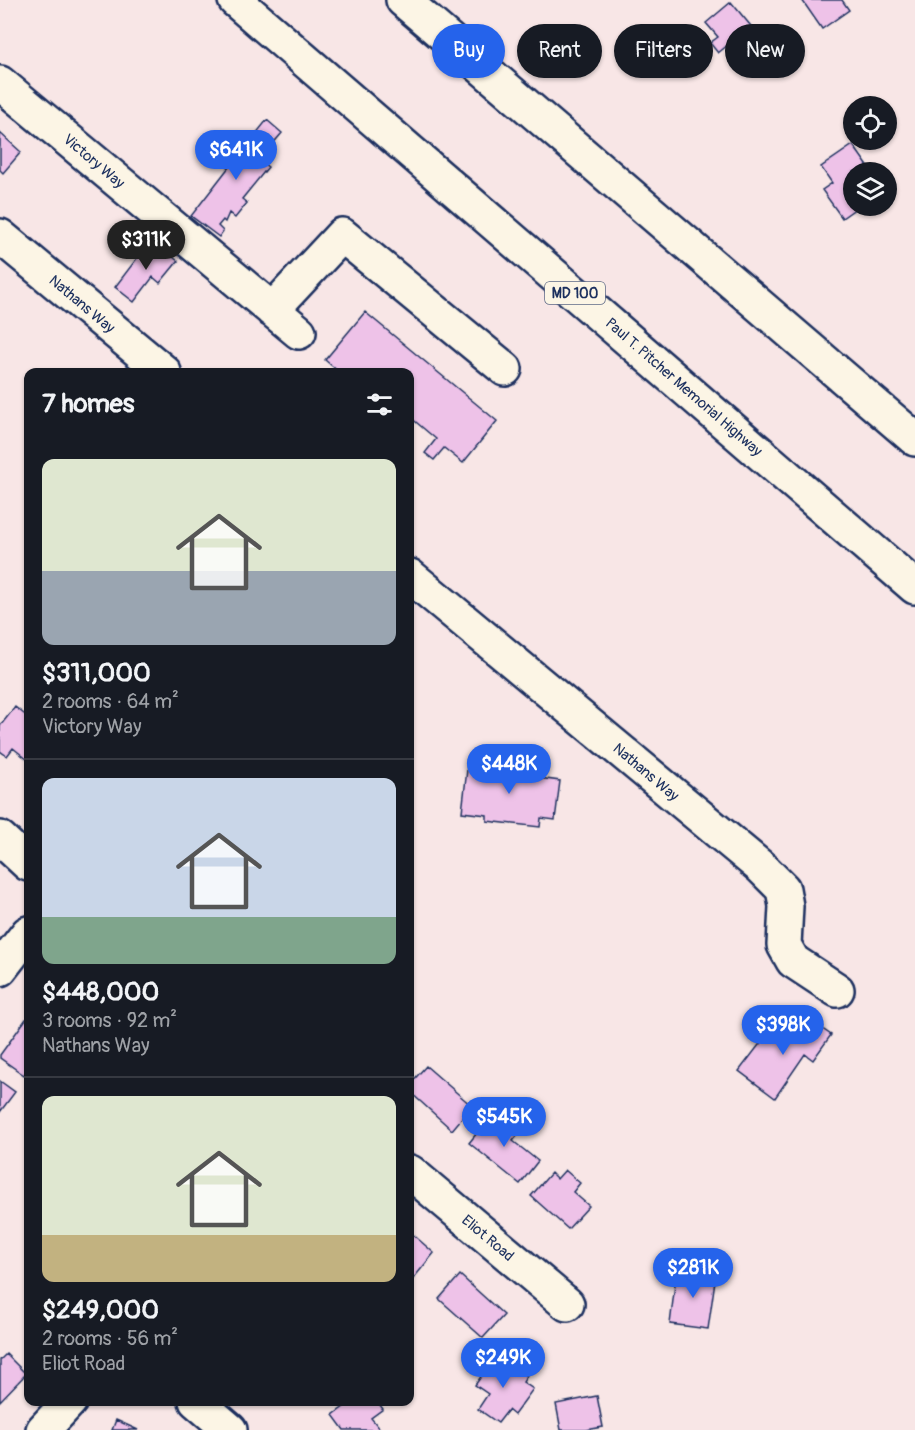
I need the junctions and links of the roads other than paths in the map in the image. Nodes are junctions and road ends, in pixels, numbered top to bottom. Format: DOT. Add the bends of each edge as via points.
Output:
graph roads {
  1 [pos="235,0"];
  2 [pos="403,0"];
  3 [pos="0,83"];
  4 [pos="565,139"];
  5 [pos="0,236"];
  6 [pos="272,310"];
  7 [pos="299,333"];
  8 [pos="159,368"];
  9 [pos="505,369"];
  10 [pos="915,424"];
  11 [pos="915,439"];
  12 [pos="414,579"];
  13 [pos="915,587"];
  14 [pos="0,838"];
  15 [pos="24,860"];
  16 [pos="24,938"];
  17 [pos="0,969"];
  18 [pos="837,990"];
  19 [pos="414,1175"];
  20 [pos="567,1304"];
  21 [pos="65,1406"];
  22 [pos="202,1406"];
  23 [pos="43,1430"];
  24 [pos="230,1430"];
  1 -- 13 [label="main road, Paul T. Pitcher Memorial Highway / MD 100"];
  2 -- 4 [label="main road"];
  3 -- 6 [label="main road, Victory Way"];
  4 -- 10 [label="main road"];
  4 -- 11 [label="main road"];
  5 -- 8 [label="main road, Nathans Way"];
  6 -- 7 [label="main road, Victory Way"];
  6 -- 9 [label="main road" via="342,235"];
  12 -- 18 [label="main road, Nathans Way" via="762,868 783,889 784,945 793,962"];
  14 -- 15 [label="main road"];
  16 -- 17 [label="main road"];
  19 -- 20 [label="main road, Eliot Road"];
  21 -- 23 [label="main road"];
  22 -- 24 [label="main road"];
}
